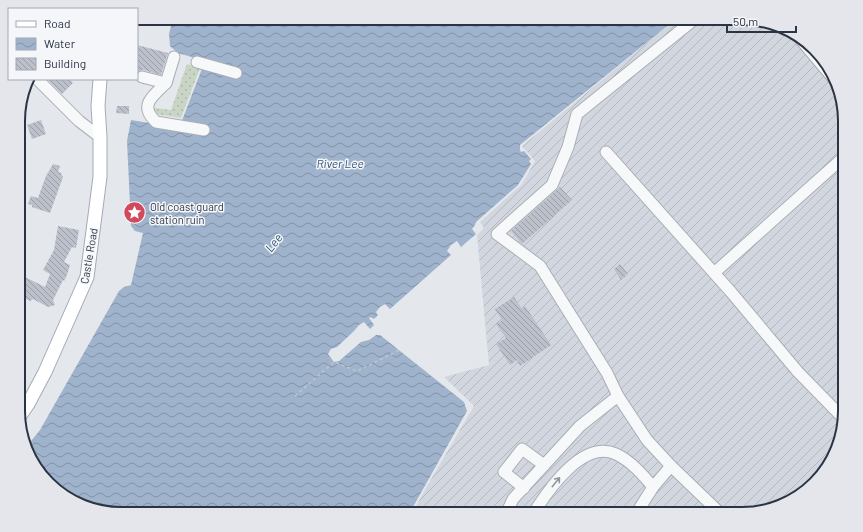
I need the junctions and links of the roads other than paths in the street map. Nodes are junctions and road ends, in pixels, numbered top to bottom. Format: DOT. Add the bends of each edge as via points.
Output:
graph roads {
  1 [pos="687,25"];
  2 [pos="174,57"];
  3 [pos="197,62"];
  4 [pos="236,73"];
  5 [pos="142,77"];
  6 [pos="38,80"];
  7 [pos="100,80"];
  8 [pos="166,83"];
  9 [pos="204,130"];
  10 [pos="100,136"];
  11 [pos="606,152"];
  12 [pos="838,162"];
  13 [pos="714,273"];
  14 [pos="618,396"];
  15 [pos="25,408"];
  16 [pos="838,412"];
  17 [pos="544,465"];
  18 [pos="671,466"];
  19 [pos="653,486"];
  20 [pos="524,488"];
  21 [pos="510,507"];
  22 [pos="539,507"];
  23 [pos="640,507"];
  24 [pos="714,507"];
  1 -- 14 [label="street" via="577,114 568,147 552,185 497,234 540,266 607,373"];
  2 -- 8 [label="street"];
  3 -- 4 [label="street"];
  5 -- 8 [label="street"];
  6 -- 10 [label="street" via="80,121"];
  7 -- 10 [label="main road, Castle Road"];
  8 -- 9 [label="street" via="147,103 152,119 156,122"];
  10 -- 15 [label="main road, Castle Road" via="100,177 87,277 45,372"];
  11 -- 13 [label="street"];
  12 -- 13 [label="street"];
  13 -- 16 [label="street" via="798,372"];
  14 -- 17 [label="street" via="580,426"];
  14 -- 18 [label="street" via="647,440"];
  17 -- 20 [label="street"];
  17 -- 20 [label="street" via="522,449 504,472"];
  18 -- 19 [label="street"];
  18 -- 24 [label="street"];
  22 -- 19 [label="street, one-way" via="571,466 601,451 616,454 626,460"];
  19 -- 23 [label="street"];
  20 -- 21 [label="street"];
}
